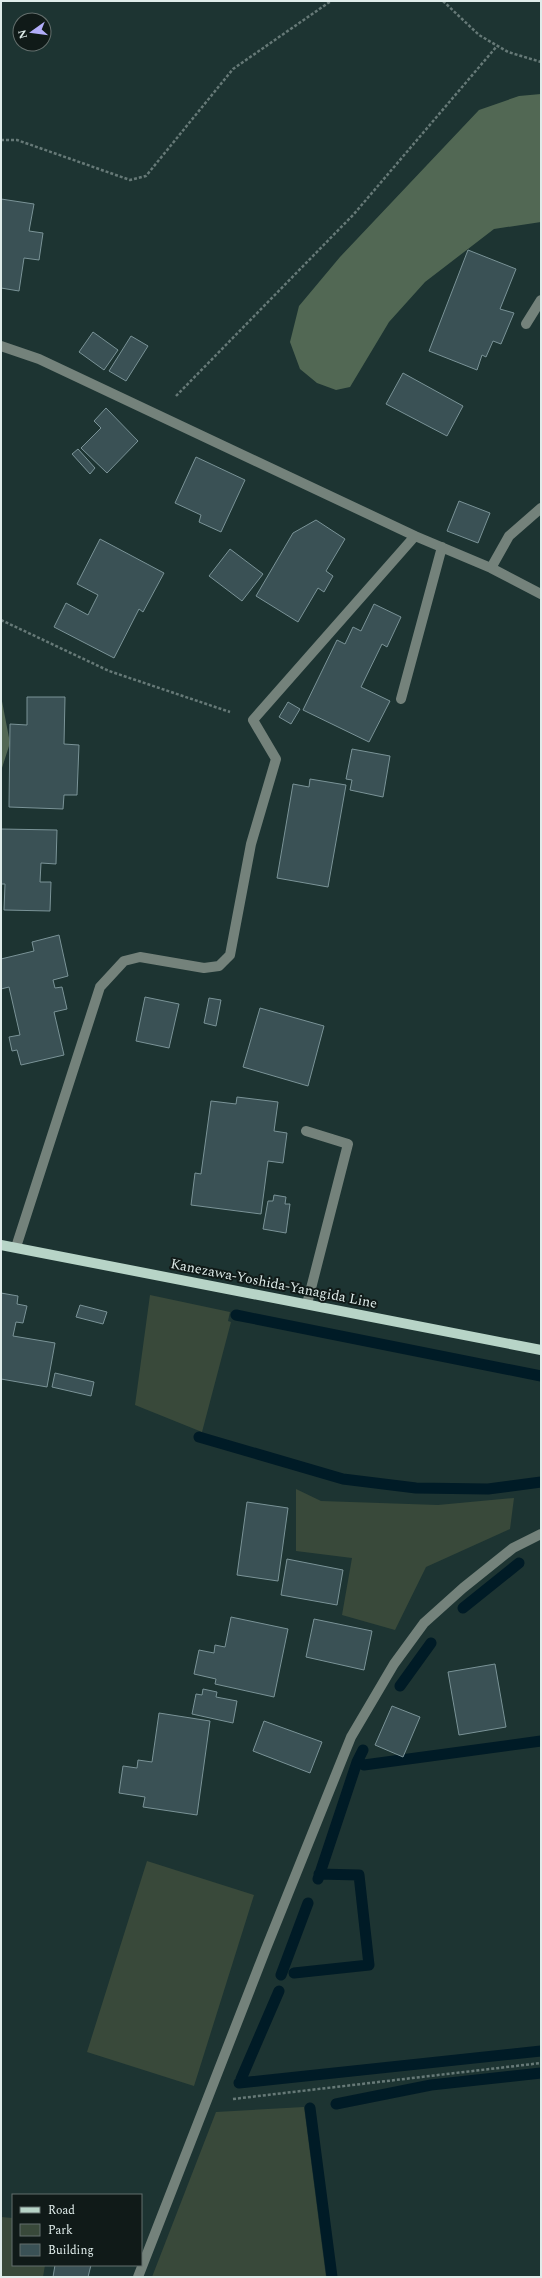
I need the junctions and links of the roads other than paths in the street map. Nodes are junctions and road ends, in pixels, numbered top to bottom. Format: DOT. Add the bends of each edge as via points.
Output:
graph roads {
  1 [pos="541,300"];
  2 [pos="526,324"];
  3 [pos="1,346"];
  4 [pos="541,508"];
  5 [pos="415,536"];
  6 [pos="442,548"];
  7 [pos="490,568"];
  8 [pos="541,594"];
  9 [pos="401,698"];
  10 [pos="306,1131"];
  11 [pos="1,1244"];
  12 [pos="16,1247"];
  13 [pos="307,1304"];
  14 [pos="541,1350"];
  15 [pos="541,1534"];
  16 [pos="138,2277"];
  1 -- 2 [label="street"];
  3 -- 5 [label="street" via="39,359"];
  4 -- 7 [label="street" via="509,536"];
  5 -- 6 [label="street"];
  5 -- 12 [label="street" via="253,720 276,759 251,844 230,955 219,966 204,968 140,957 124,961 100,987"];
  6 -- 7 [label="street"];
  6 -- 9 [label="street"];
  7 -- 8 [label="street"];
  10 -- 13 [label="street" via="348,1144"];
  11 -- 12 [label="main road, Kanezawa-Yoshida-Yanagida Line"];
  12 -- 13 [label="main road, Kanezawa-Yoshida-Yanagida Line"];
  13 -- 14 [label="main road, Kanezawa-Yoshida-Yanagida Line"];
  15 -- 16 [label="street" via="513,1548 424,1623 394,1664 351,1737 264,1950"];
}
